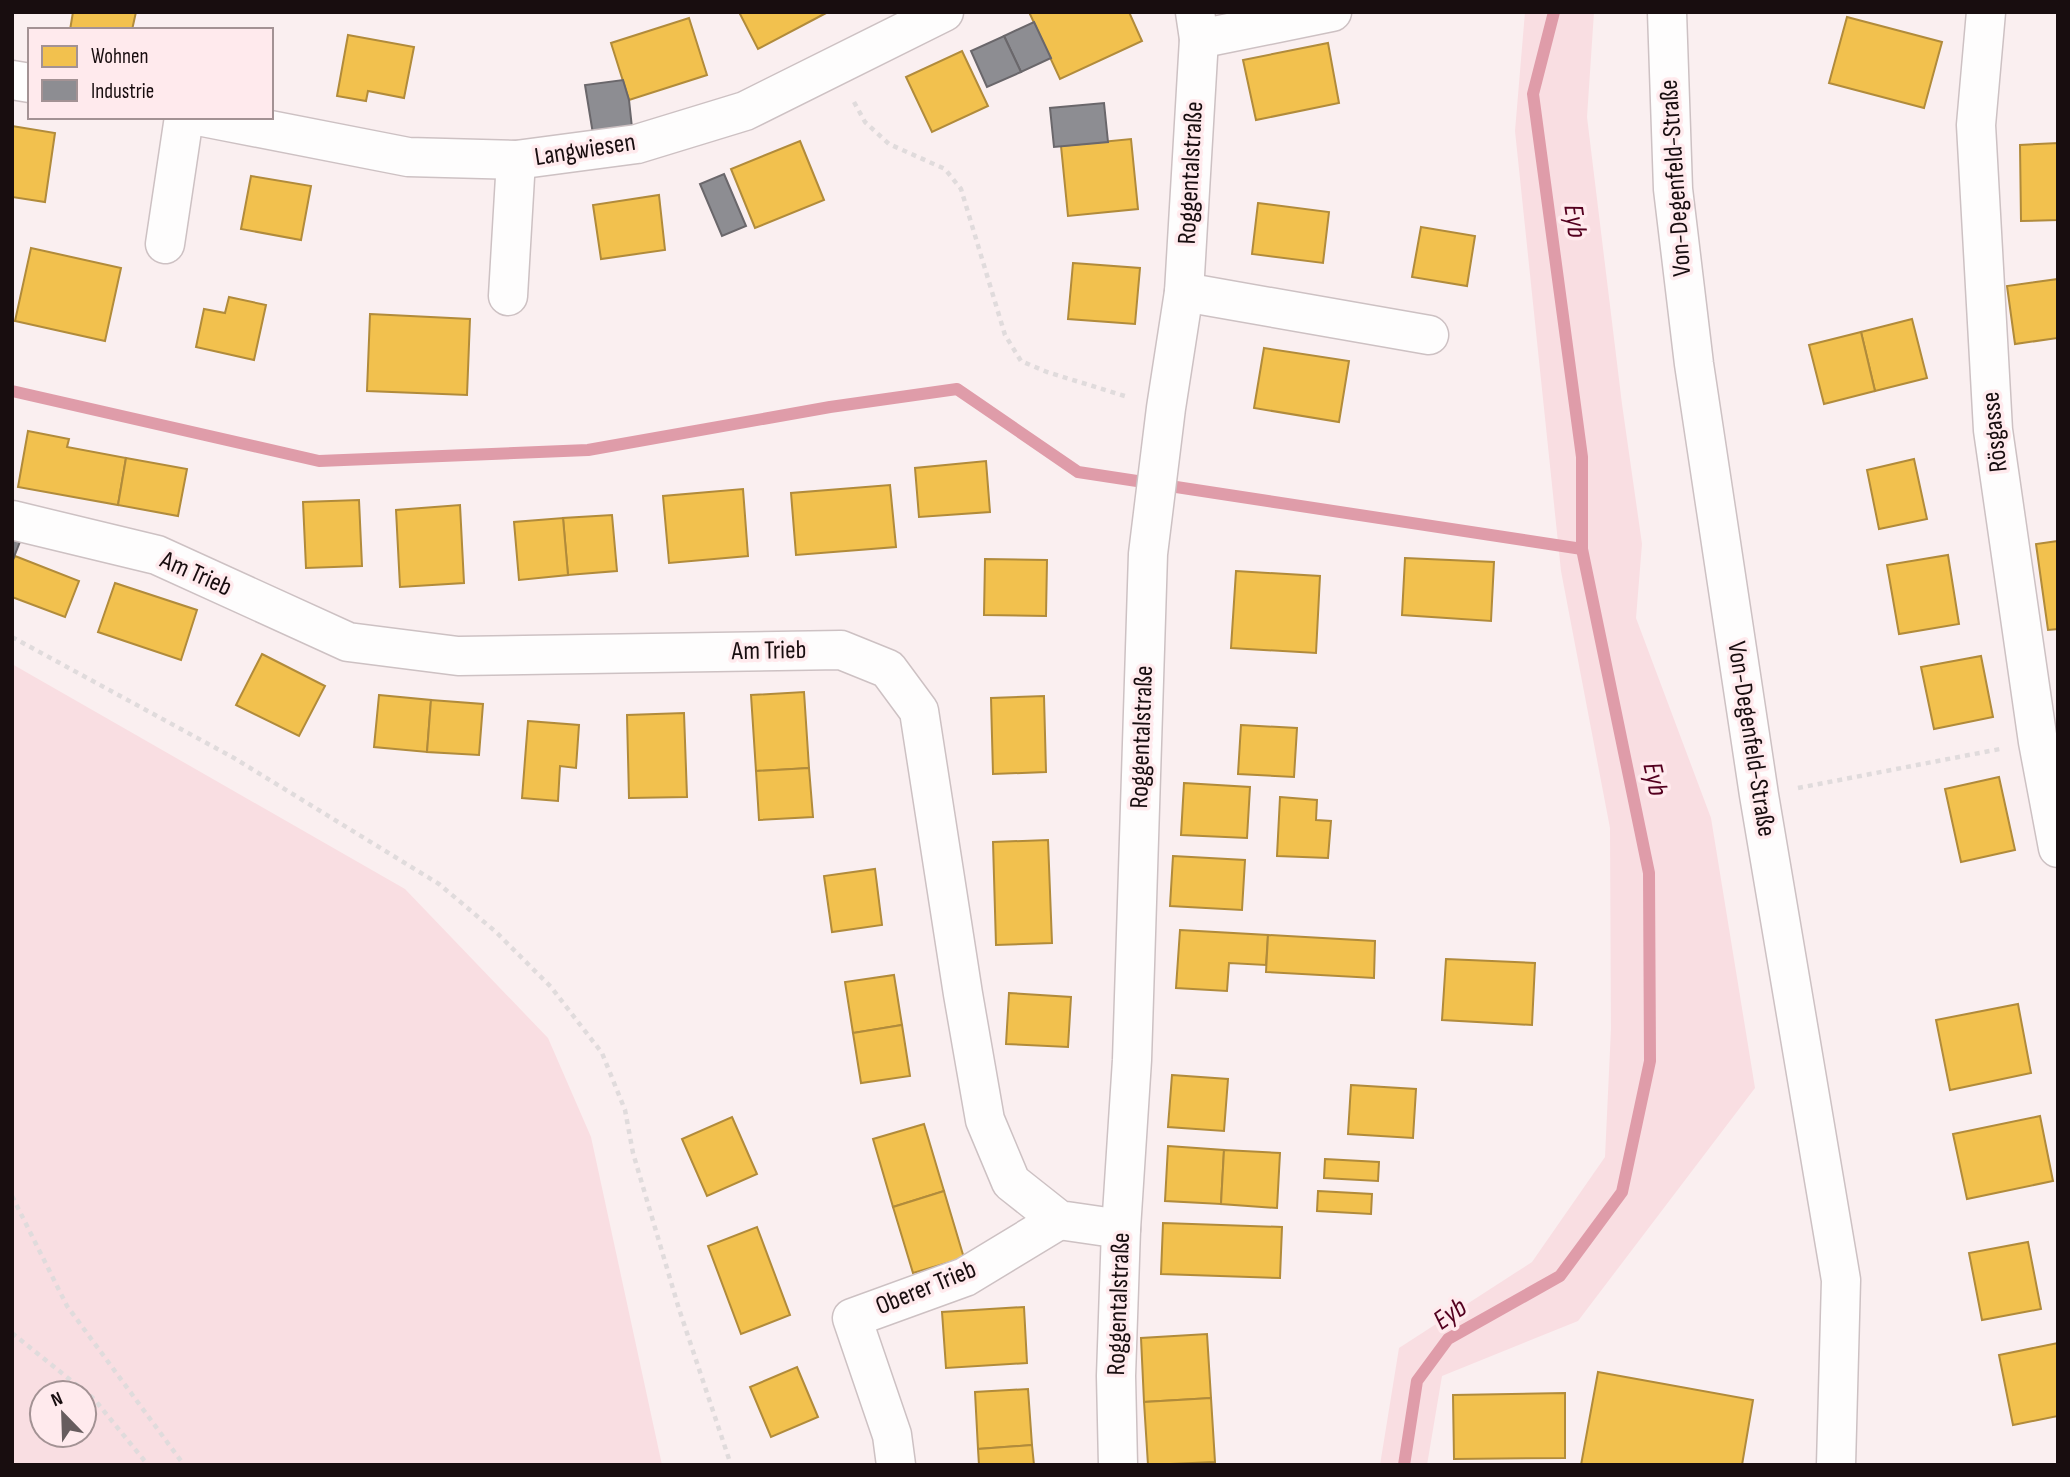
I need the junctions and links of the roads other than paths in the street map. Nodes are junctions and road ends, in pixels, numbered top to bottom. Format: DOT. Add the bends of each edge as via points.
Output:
graph roads {
  1 [pos="944,12"];
  2 [pos="1332,12"];
  3 [pos="1667,12"];
  4 [pos="1986,12"];
  5 [pos="1197,26"];
  6 [pos="184,119"];
  7 [pos="213,119"];
  8 [pos="516,160"];
  9 [pos="164,244"];
  10 [pos="1184,292"];
  11 [pos="508,296"];
  12 [pos="1429,335"];
  13 [pos="12,520"];
  14 [pos="2058,848"];
  15 [pos="1059,1220"];
  16 [pos="1121,1229"];
  17 [pos="896,1465"];
  18 [pos="1118,1465"];
  19 [pos="1836,1465"];
  1 -- 8 [label="street, Langwiesen" via="745,111 637,144"];
  2 -- 5 [label="street"];
  3 -- 19 [label="street, Von-Degenfeld-Straße" via="1673,189 1696,378 1759,795 1841,1280"];
  4 -- 14 [label="street, Rösgasse" via="1976,125 1993,430"];
  5 -- 10 [label="street, Roggentalstraße"];
  6 -- 9 [label="street"];
  7 -- 8 [label="street, Langwiesen" via="408,157"];
  8 -- 11 [label="street"];
  10 -- 12 [label="street"];
  10 -- 16 [label="street, Roggentalstraße" via="1147,581 1132,1060"];
  13 -- 15 [label="street, Am Trieb" via="157,555 348,642 458,656 841,650 888,669 919,711 985,1120 1011,1182"];
  15 -- 16 [label="street"];
  15 -- 17 [label="street, Oberer Trieb" via="965,1277 852,1318 892,1435"];
  16 -- 18 [label="street, Roggentalstraße"];
}
